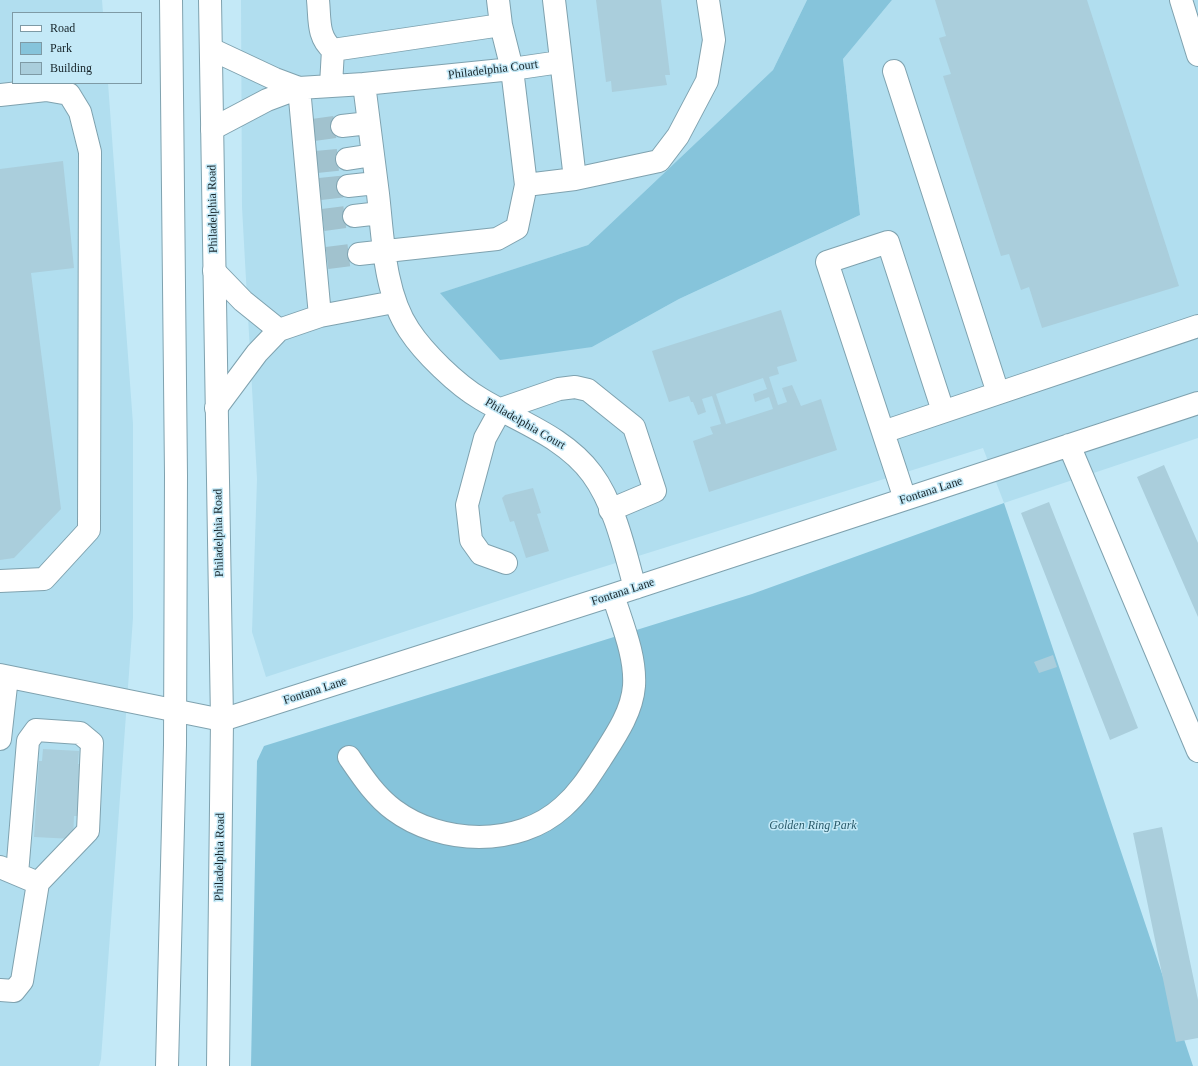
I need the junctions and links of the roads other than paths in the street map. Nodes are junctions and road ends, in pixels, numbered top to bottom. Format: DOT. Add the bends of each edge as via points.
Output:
graph roads {
  1 [pos="171,0"];
  2 [pos="210,0"];
  3 [pos="318,0"];
  4 [pos="498,0"];
  5 [pos="554,0"];
  6 [pos="708,0"];
  7 [pos="1180,0"];
  8 [pos="501,25"];
  9 [pos="211,49"];
  10 [pos="333,50"];
  11 [pos="1198,55"];
  12 [pos="560,62"];
  13 [pos="512,69"];
  14 [pos="894,71"];
  15 [pos="364,84"];
  16 [pos="331,85"];
  17 [pos="299,88"];
  18 [pos="0,95"];
  19 [pos="369,123"];
  20 [pos="342,126"];
  21 [pos="212,129"];
  22 [pos="373,155"];
  23 [pos="347,159"];
  24 [pos="575,179"];
  25 [pos="376,182"];
  26 [pos="526,185"];
  27 [pos="348,186"];
  28 [pos="380,213"];
  29 [pos="354,216"];
  30 [pos="385,251"];
  31 [pos="359,254"];
  32 [pos="214,271"];
  33 [pos="394,302"];
  34 [pos="320,316"];
  35 [pos="1198,326"];
  36 [pos="279,330"];
  37 [pos="998,393"];
  38 [pos="1198,403"];
  39 [pos="216,408"];
  40 [pos="501,410"];
  41 [pos="943,411"];
  42 [pos="883,432"];
  43 [pos="1069,445"];
  44 [pos="905,499"];
  45 [pos="610,510"];
  46 [pos="506,563"];
  47 [pos="0,581"];
  48 [pos="635,588"];
  49 [pos="613,595"];
  50 [pos="4,676"];
  51 [pos="175,711"];
  52 [pos="222,720"];
  53 [pos="0,739"];
  54 [pos="1198,751"];
  55 [pos="349,757"];
  56 [pos="9,871"];
  57 [pos="38,883"];
  58 [pos="0,990"];
  59 [pos="168,1066"];
  60 [pos="218,1066"];
  1 -- 51 [label="main road" via="176,476"];
  2 -- 9 [label="main road, Philadelphia Road"];
  3 -- 10 [label="main road" via="321,35 324,43"];
  4 -- 8 [label="main road"];
  5 -- 12 [label="main road"];
  6 -- 24 [label="main road" via="714,40 707,81 678,136 660,161"];
  7 -- 11 [label="main road"];
  8 -- 10 [label="main road"];
  8 -- 13 [label="main road"];
  9 -- 17 [label="main road"];
  9 -- 21 [label="main road, Philadelphia Road"];
  10 -- 16 [label="main road"];
  12 -- 13 [label="main road, Philadelphia Court"];
  12 -- 24 [label="main road"];
  13 -- 15 [label="main road, Philadelphia Court"];
  13 -- 26 [label="main road"];
  14 -- 37 [label="main road"];
  15 -- 16 [label="main road, Philadelphia Court"];
  15 -- 19 [label="main road, Philadelphia Court"];
  16 -- 17 [label="main road, Philadelphia Court"];
  17 -- 21 [label="main road" via="267,100"];
  17 -- 34 [label="main road" via="308,131 315,190 321,259"];
  18 -- 47 [label="main road" via="46,90 69,94 80,112 90,152 89,530 44,579"];
  19 -- 20 [label="main road"];
  19 -- 22 [label="main road, Philadelphia Court"];
  21 -- 32 [label="main road, Philadelphia Road"];
  22 -- 23 [label="main road"];
  22 -- 25 [label="main road, Philadelphia Court"];
  24 -- 26 [label="main road"];
  25 -- 27 [label="main road"];
  25 -- 28 [label="main road, Philadelphia Court"];
  26 -- 30 [label="main road" via="517,228 497,239"];
  28 -- 29 [label="main road"];
  28 -- 30 [label="main road, Philadelphia Court"];
  30 -- 31 [label="main road"];
  30 -- 33 [label="main road, Philadelphia Court"];
  32 -- 36 [label="main road" via="243,301"];
  32 -- 39 [label="main road, Philadelphia Road"];
  33 -- 34 [label="main road"];
  33 -- 40 [label="main road, Philadelphia Court" via="409,330 440,364 480,398"];
  34 -- 36 [label="main road"];
  35 -- 37 [label="main road"];
  36 -- 39 [label="main road" via="257,353"];
  37 -- 41 [label="main road"];
  38 -- 43 [label="main road, Fontana Lane"];
  39 -- 52 [label="main road, Philadelphia Road"];
  40 -- 45 [label="main road, Philadelphia Court" via="563,445 579,459 592,474"];
  40 -- 45 [label="main road" via="559,389 576,387 588,390 634,427 655,491"];
  40 -- 46 [label="main road" via="485,438 467,505 471,540 481,554"];
  41 -- 42 [label="main road"];
  41 -- 42 [label="main road" via="888,242 827,262"];
  42 -- 44 [label="main road"];
  43 -- 44 [label="main road, Fontana Lane"];
  43 -- 54 [label="main road"];
  44 -- 48 [label="main road, Fontana Lane"];
  45 -- 48 [label="main road, Philadelphia Court"];
  48 -- 49 [label="main road, Fontana Lane"];
  49 -- 52 [label="main road, Fontana Lane"];
  49 -- 55 [label="main road" via="633,669 634,687 628,712 582,789 562,808 538,823 514,833 488,836 460,836 438,831 394,810 373,789"];
  50 -- 51 [label="main road, Fontana Lane"];
  50 -- 53 [label="main road"];
  51 -- 52 [label="main road, Fontana Lane"];
  51 -- 59 [label="main road"];
  52 -- 60 [label="main road, Philadelphia Road"];
  56 -- 57 [label="main road"];
  56 -- 57 [label="main road" via="28,741 36,730 80,733 92,743 88,831"];
  57 -- 58 [label="main road" via="22,981 14,991"];
}
